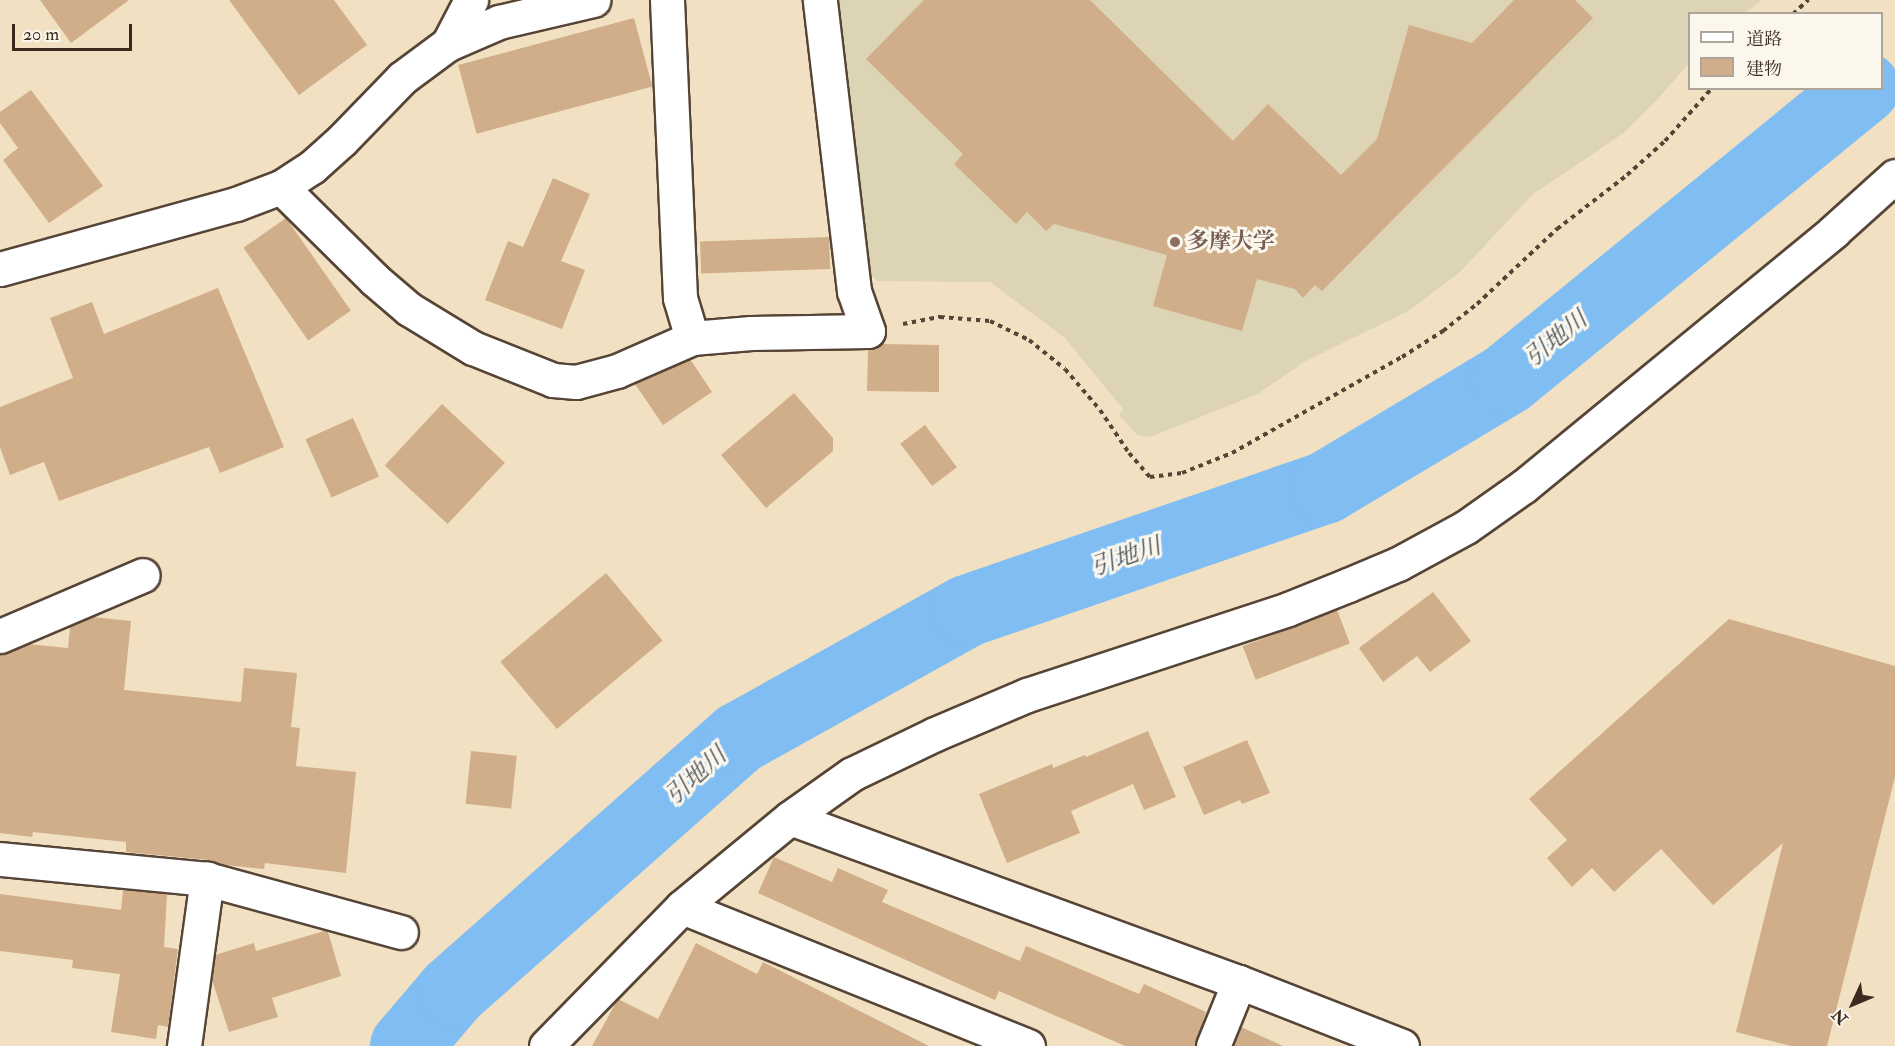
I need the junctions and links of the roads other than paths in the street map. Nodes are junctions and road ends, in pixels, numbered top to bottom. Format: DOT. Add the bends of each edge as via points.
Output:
graph roads {
  1 [pos="471,0"];
  2 [pos="593,0"];
  3 [pos="667,0"];
  4 [pos="820,0"];
  5 [pos="448,44"];
  6 [pos="1895,176"];
  7 [pos="281,187"];
  8 [pos="0,269"];
  9 [pos="692,338"];
  10 [pos="143,575"];
  11 [pos="0,636"];
  12 [pos="790,818"];
  13 [pos="0,859"];
  14 [pos="207,879"];
  15 [pos="682,907"];
  16 [pos="401,932"];
  17 [pos="1239,982"];
  18 [pos="960,1034"];
  19 [pos="184,1046"];
  20 [pos="546,1046"];
  21 [pos="1028,1046"];
  22 [pos="1212,1046"];
  23 [pos="1402,1046"];
  1 -- 5 [label="street"];
  2 -- 5 [label="street" via="499,22"];
  3 -- 9 [label="street" via="680,298"];
  4 -- 9 [label="street" via="854,291 868,331"];
  5 -- 7 [label="street" via="402,78 312,167"];
  6 -- 12 [label="street" via="1834,231 1524,486 1466,527 1398,564 1328,593 1027,695 935,734 852,774"];
  7 -- 8 [label="street" via="236,204"];
  7 -- 9 [label="street" via="409,309 473,348 553,380 576,382 617,371"];
  10 -- 11 [label="street"];
  12 -- 15 [label="street"];
  12 -- 17 [label="street"];
  13 -- 14 [label="street"];
  14 -- 16 [label="street"];
  14 -- 19 [label="street"];
  15 -- 18 [label="street"];
  15 -- 20 [label="street"];
  17 -- 22 [label="street"];
  17 -- 23 [label="street"];
  18 -- 21 [label="street"];
}
